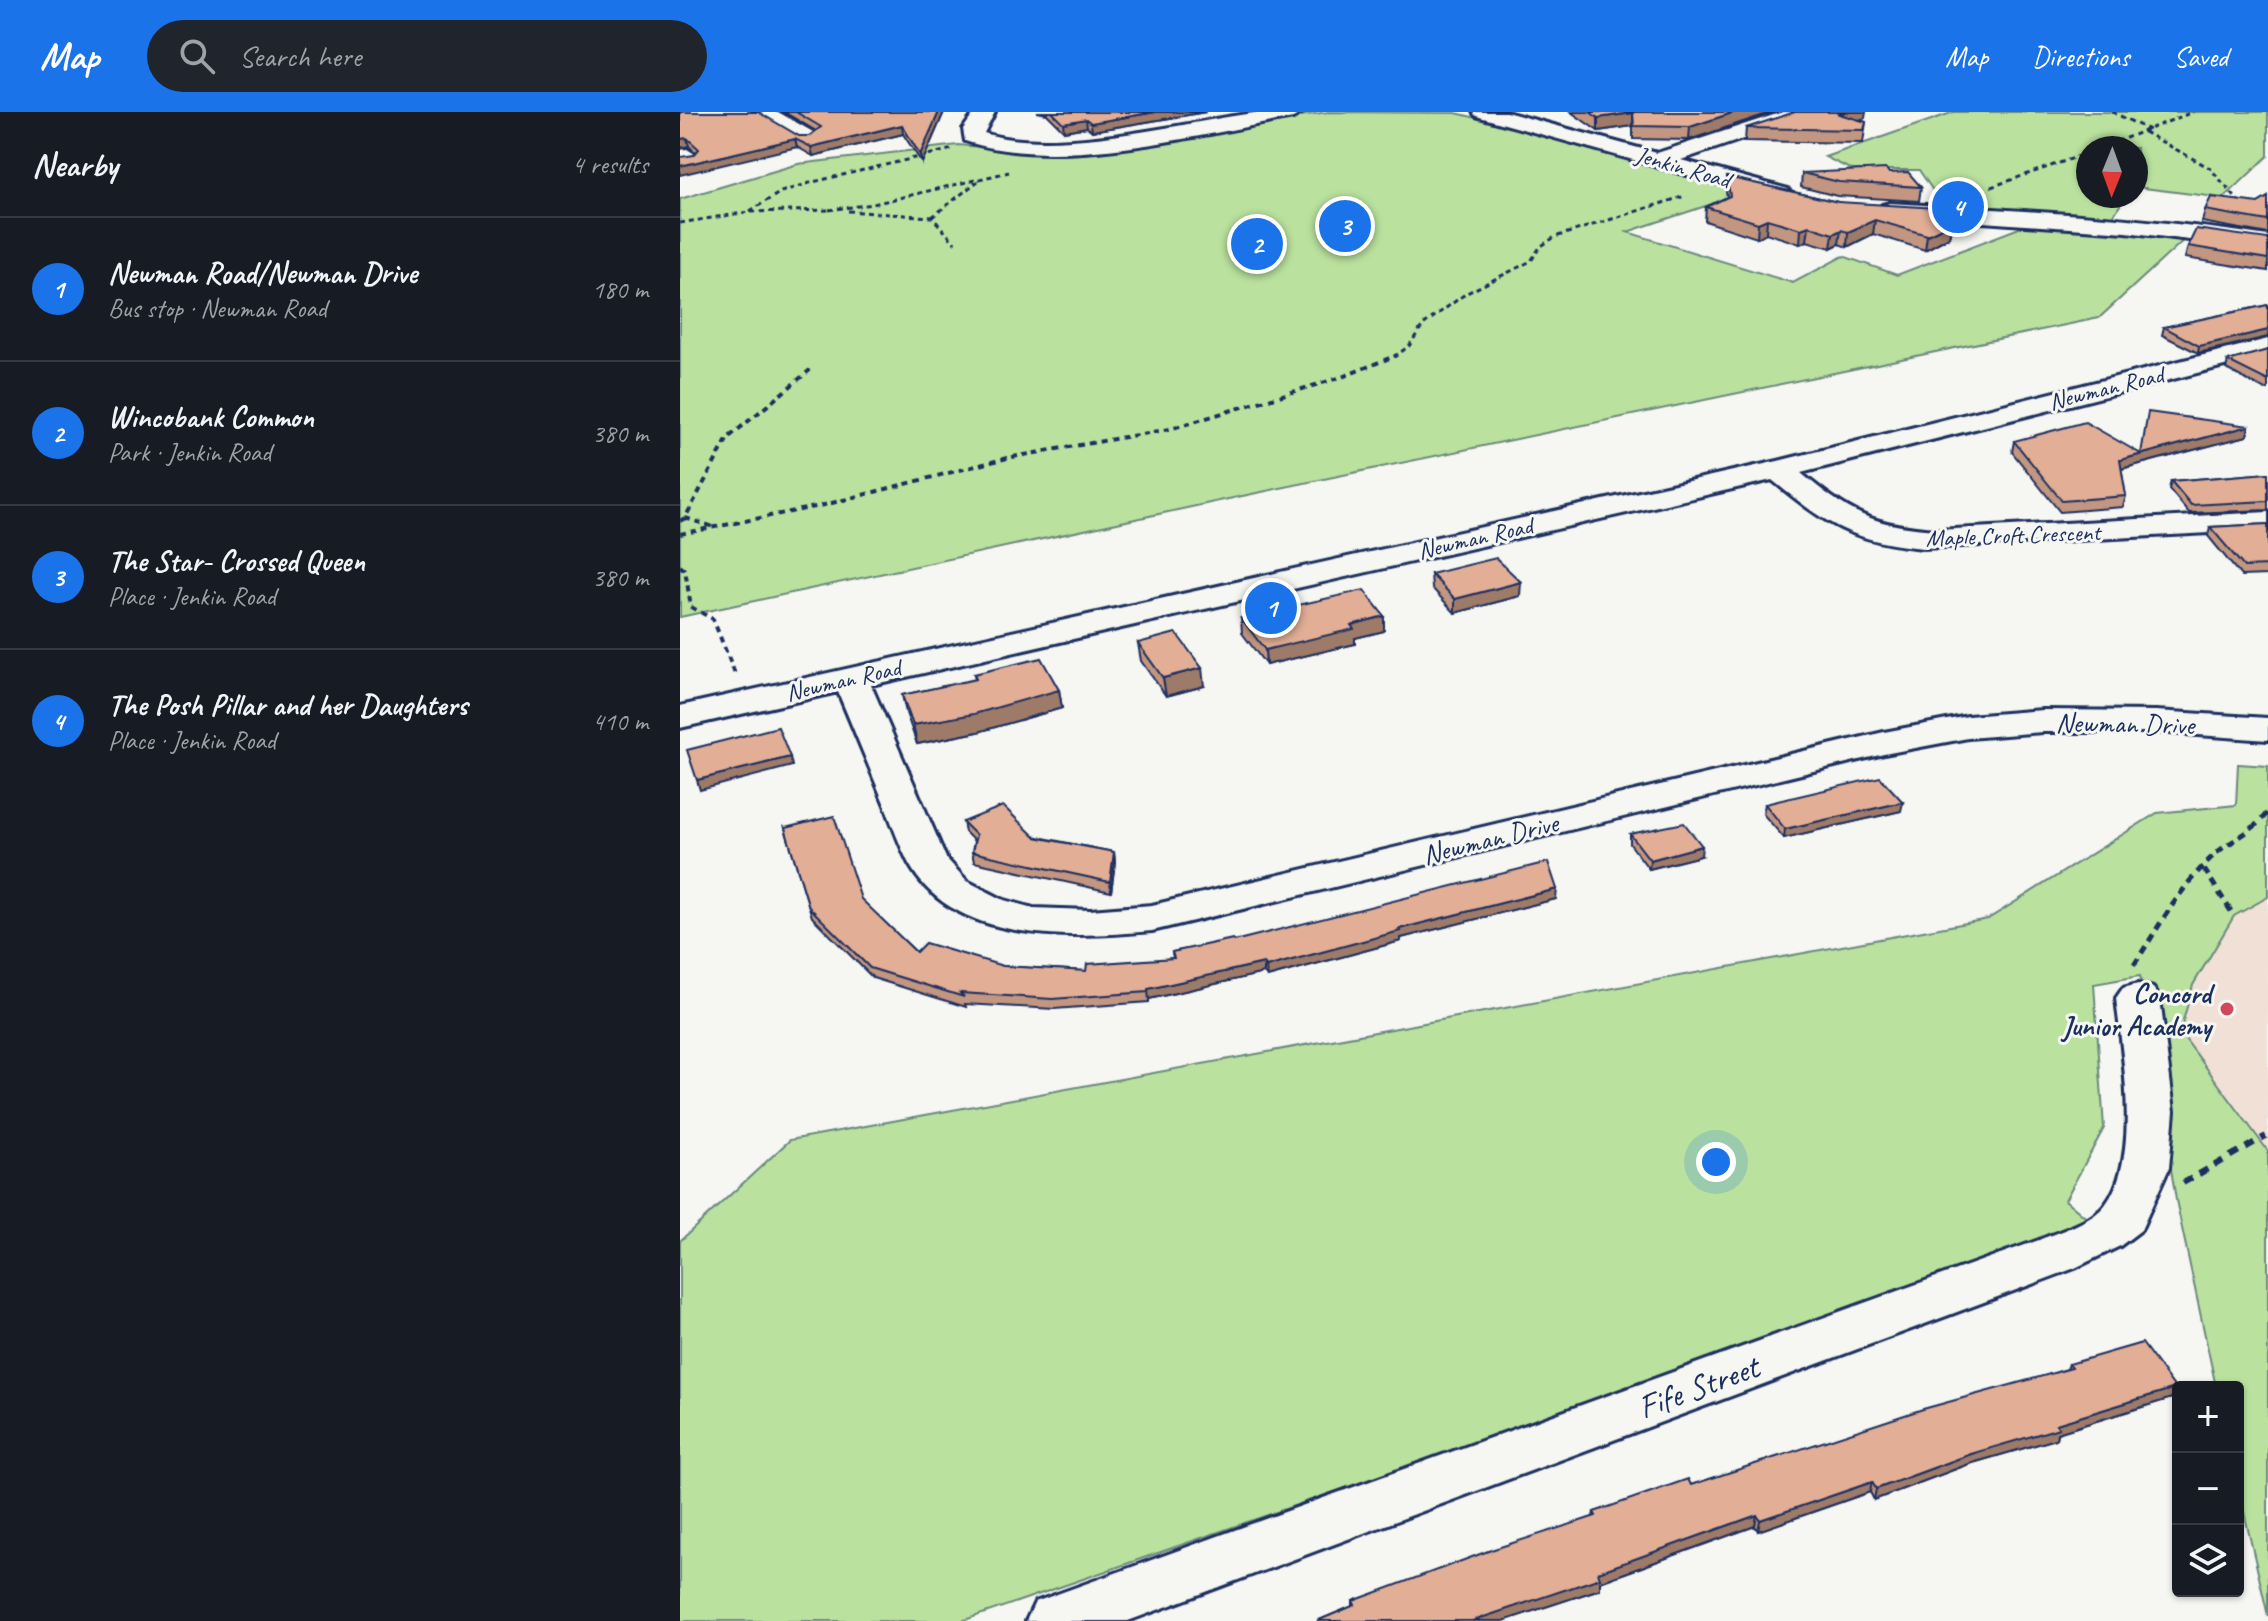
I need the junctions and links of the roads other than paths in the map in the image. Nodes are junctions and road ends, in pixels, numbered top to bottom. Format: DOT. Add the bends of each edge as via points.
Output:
graph roads {
  1 [pos="762,112"];
  2 [pos="985,112"];
  3 [pos="1293,112"];
  4 [pos="1483,112"];
  5 [pos="1561,112"];
  6 [pos="1804,112"];
  7 [pos="1530,124"];
  8 [pos="809,136"];
  9 [pos="1659,160"];
  10 [pos="1940,197"];
  11 [pos="1807,200"];
  12 [pos="1868,209"];
  13 [pos="1921,212"];
  14 [pos="2268,243"];
  15 [pos="2268,347"];
  16 [pos="1778,470"];
  17 [pos="2268,521"];
  18 [pos="850,678"];
  19 [pos="680,717"];
  20 [pos="2268,729"];
  21 [pos="2138,998"];
  22 [pos="1056,1621"];
  1 -- 8 [label="street"];
  2 -- 3 [label="street" via="973,136 1013,147 1074,144"];
  4 -- 7 [label="street, Jenkin Road"];
  5 -- 7 [label="street"];
  6 -- 9 [label="street"];
  7 -- 9 [label="street, Jenkin Road"];
  9 -- 11 [label="street, Jenkin Road"];
  10 -- 13 [label="street"];
  12 -- 13 [label="street"];
  13 -- 14 [label="street" via="2128,223"];
  15 -- 16 [label="street, Newman Road"];
  16 -- 17 [label="street, Maple Croft Crescent" via="1834,515 1905,538 1992,538"];
  16 -- 18 [label="street, Newman Road"];
  18 -- 19 [label="street, Newman Road"];
  18 -- 20 [label="street, Newman Drive" via="928,862 953,890 989,909 1033,921 1152,918 1970,727 2063,721"];
  21 -- 22 [label="street, Fife Street" via="2151,1111 2145,1168 2124,1217 2103,1233"];
}
